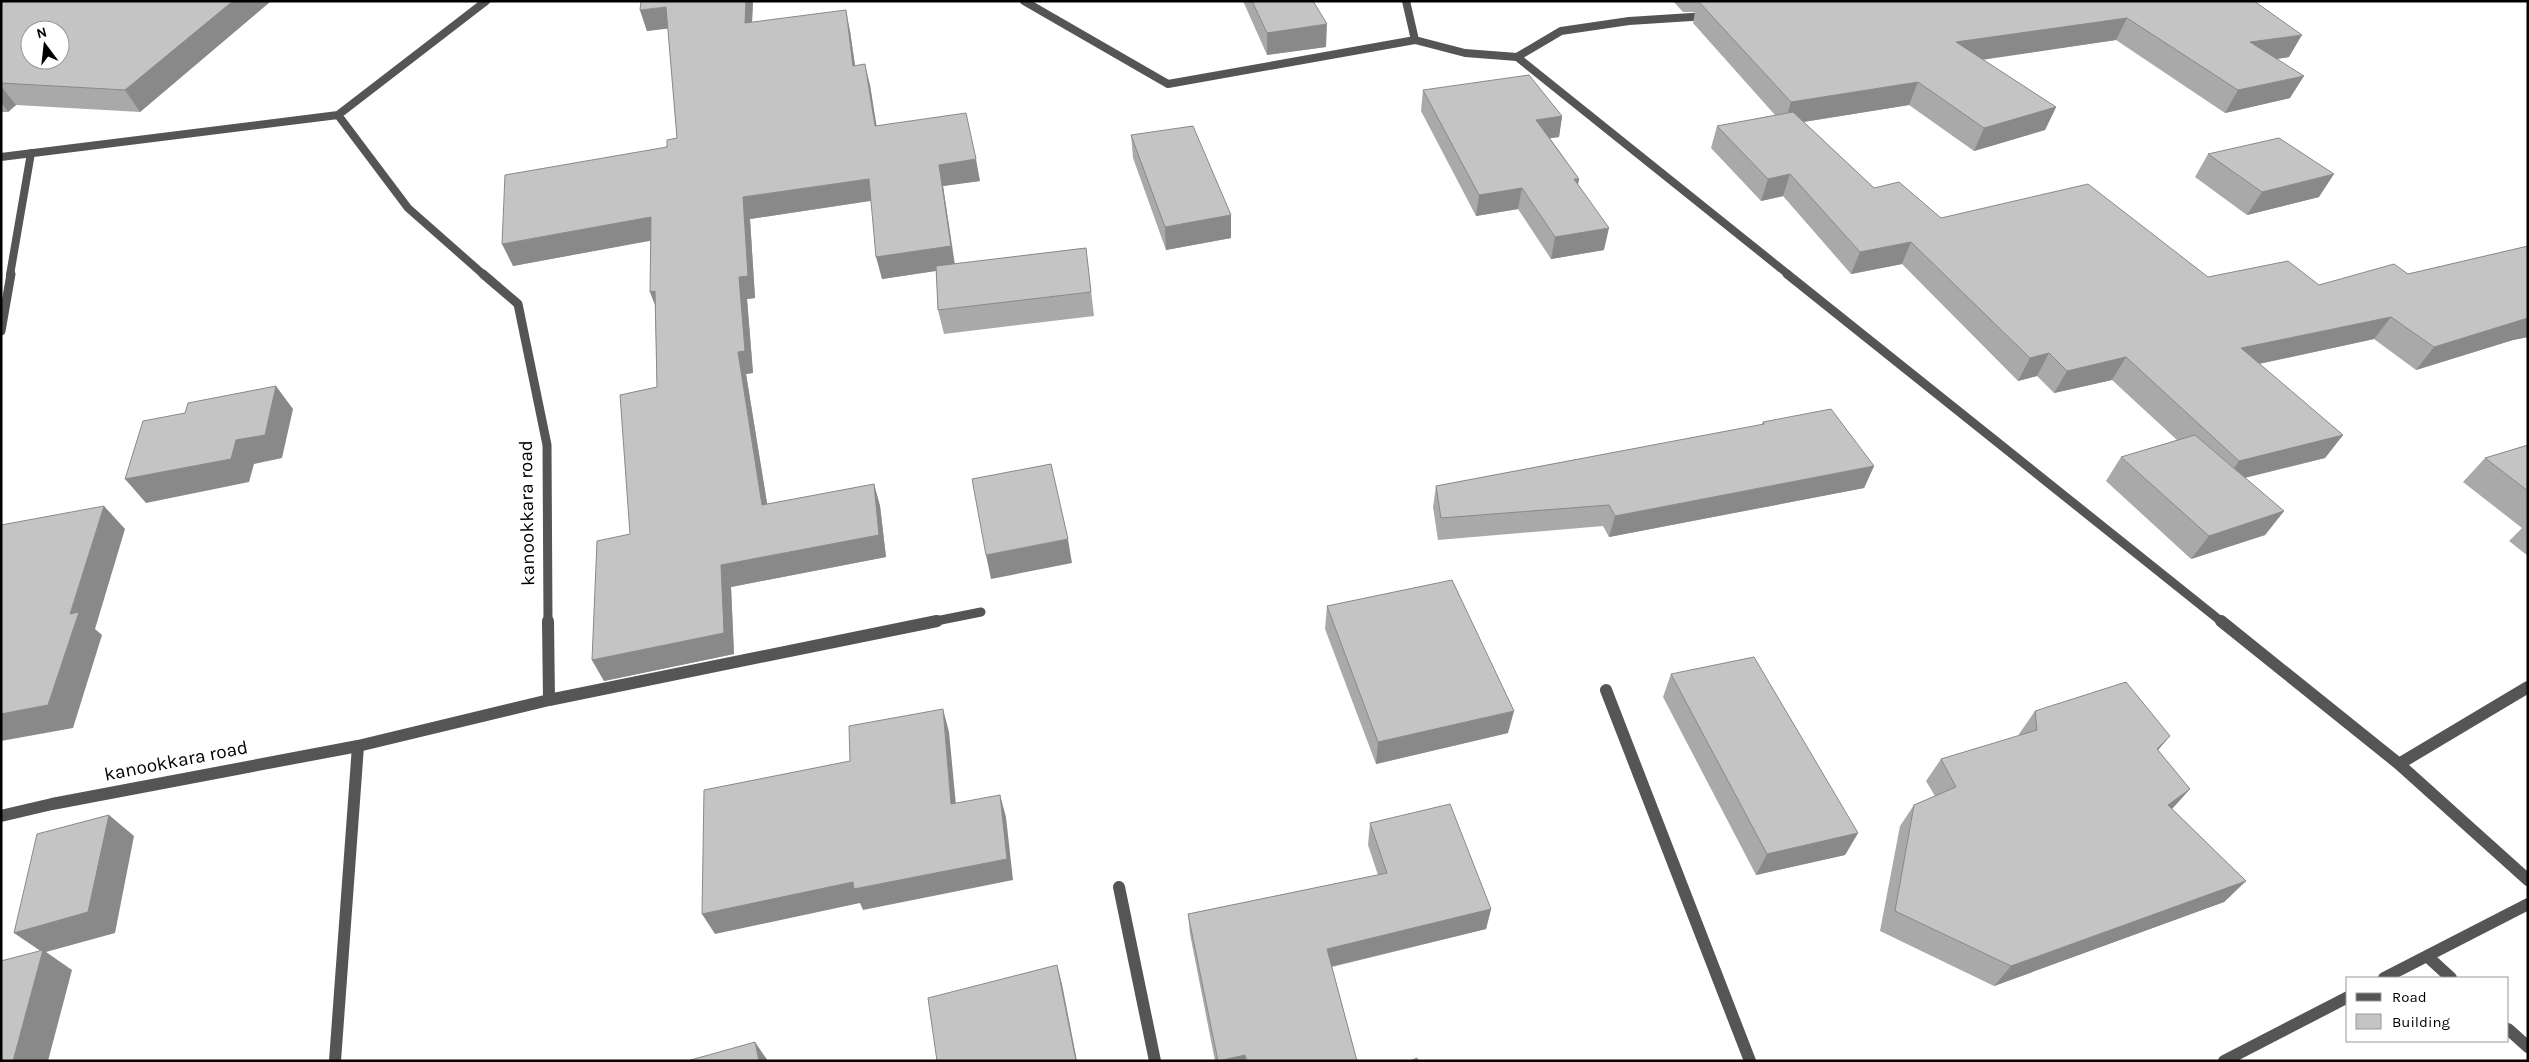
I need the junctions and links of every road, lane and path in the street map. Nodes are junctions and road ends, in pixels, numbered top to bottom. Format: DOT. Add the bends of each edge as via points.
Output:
graph roads {
  1 [pos="486,1"];
  2 [pos="1024,1"];
  3 [pos="1406,1"];
  4 [pos="1711,15"];
  5 [pos="1415,40"];
  6 [pos="1517,57"];
  7 [pos="338,115"];
  8 [pos="31,154"];
  9 [pos="1,157"];
  10 [pos="1,331"];
  11 [pos="981,612"];
  12 [pos="2528,686"];
  13 [pos="1606,690"];
  14 [pos="549,700"];
  15 [pos="358,746"];
  16 [pos="2399,764"];
  17 [pos="1,816"];
  18 [pos="2528,880"];
  19 [pos="1119,887"];
  20 [pos="2528,904"];
  21 [pos="2427,956"];
  22 [pos="2386,977"];
  23 [pos="2450,977"];
  24 [pos="2346,998"];
  25 [pos="2509,1030"];
  26 [pos="2528,1047"];
  27 [pos="336,1061"];
  28 [pos="1155,1061"];
  29 [pos="1750,1061"];
  30 [pos="2224,1061"];
  1 -- 7 [label="street"];
  2 -- 5 [label="street" via="1168,84"];
  3 -- 5 [label="street"];
  4 -- 6 [label="street" via="1629,21 1561,31"];
  5 -- 6 [label="street" via="1464,53"];
  6 -- 16 [label="street"];
  7 -- 8 [label="street"];
  7 -- 14 [label="street, kanookkara road" via="408,208 518,304 547,445"];
  8 -- 9 [label="street"];
  8 -- 10 [label="street"];
  11 -- 14 [label="street"];
  12 -- 16 [label="street"];
  13 -- 29 [label="street"];
  14 -- 15 [label="street, kanookkara road"];
  15 -- 17 [label="street, kanookkara road"];
  15 -- 27 [label="street"];
  16 -- 18 [label="street"];
  19 -- 28 [label="street"];
  20 -- 21 [label="street"];
  21 -- 22 [label="street"];
  21 -- 23 [label="street"];
  24 -- 30 [label="street"];
  25 -- 26 [label="street"];
}
